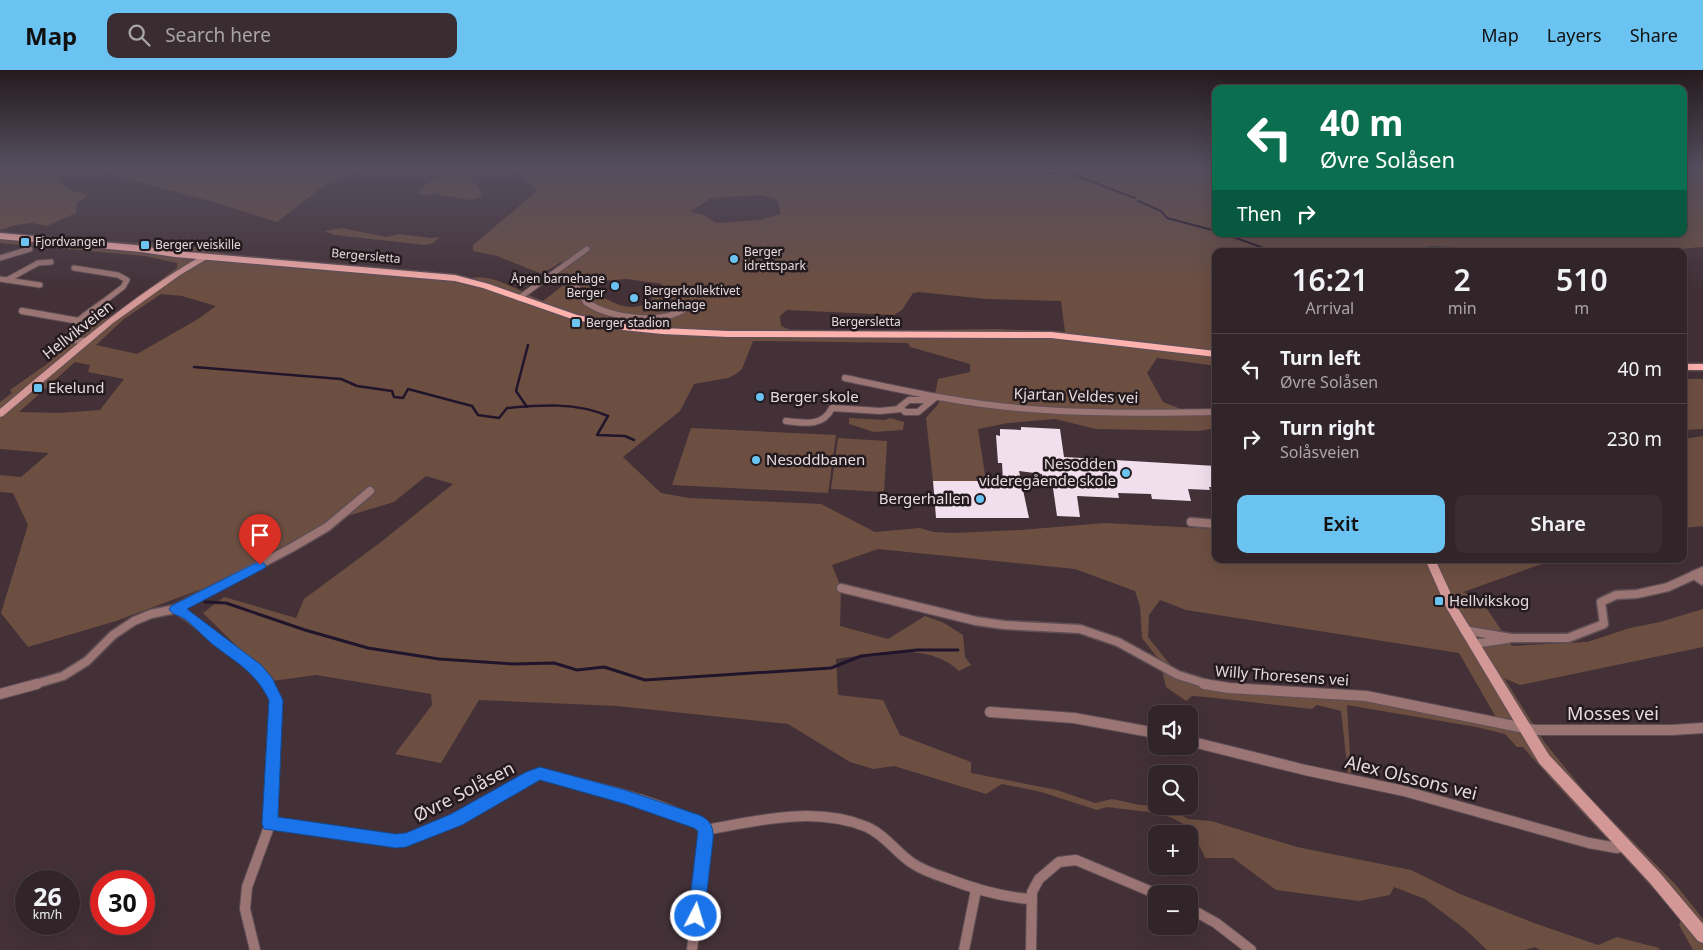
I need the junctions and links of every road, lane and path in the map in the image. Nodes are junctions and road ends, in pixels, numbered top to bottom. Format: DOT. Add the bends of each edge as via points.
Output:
graph roads {
  1 [pos="0,236"];
  2 [pos="30,249"];
  3 [pos="587,250"];
  4 [pos="196,254"];
  5 [pos="208,256"];
  6 [pos="0,258"];
  7 [pos="51,262"];
  8 [pos="74,268"];
  9 [pos="177,273"];
  10 [pos="547,278"];
  11 [pos="3,279"];
  12 [pos="40,286"];
  13 [pos="519,298"];
  14 [pos="690,304"];
  15 [pos="22,311"];
  16 [pos="79,321"];
  17 [pos="85,341"];
  18 [pos="1212,353"];
  19 [pos="1687,367"];
  20 [pos="1703,367"];
  21 [pos="845,378"];
  22 [pos="934,399"];
  23 [pos="901,409"];
  24 [pos="1212,412"];
  25 [pos="0,414"];
  26 [pos="786,421"];
  27 [pos="370,491"];
  28 [pos="1191,522"];
  29 [pos="1212,524"];
  30 [pos="1431,563"];
  31 [pos="1703,571"];
  32 [pos="1694,575"];
  33 [pos="1703,581"];
  34 [pos="842,588"];
  35 [pos="175,609"];
  36 [pos="1464,630"];
  37 [pos="1511,638"];
  38 [pos="1473,644"];
  39 [pos="0,694"];
  40 [pos="990,712"];
  41 [pos="1524,728"];
  42 [pos="1703,728"];
  43 [pos="1148,731"];
  44 [pos="1198,743"];
  45 [pos="270,824"];
  46 [pos="706,830"];
  47 [pos="1625,846"];
  48 [pos="976,890"];
  49 [pos="1148,890"];
  50 [pos="1031,899"];
  51 [pos="1198,913"];
  52 [pos="1703,936"];
  53 [pos="255,950"];
  54 [pos="692,950"];
  55 [pos="964,950"];
  56 [pos="1031,950"];
  57 [pos="1251,950"];
  1 -- 4 [label="main road, Bergersletta"];
  2 -- 6 [label="street"];
  3 -- 10 [label="street"];
  4 -- 5 [label="main road, Bergersletta"];
  4 -- 9 [label="main road, Hellvikveien"];
  5 -- 9 [label="main road, Hellvikveien"];
  5 -- 13 [label="main road, Bergersletta" via="440,276 466,280"];
  7 -- 11 [label="street" via="38,263"];
  8 -- 16 [label="street" via="118,274 127,280 123,287"];
  9 -- 17 [label="main road, Hellvikveien"];
  10 -- 13 [label="street"];
  10 -- 14 [label="street" via="576,285 585,302 620,314 655,318 680,312"];
  11 -- 12 [label="street"];
  13 -- 18 [label="main road, Bergersletta" via="586,319 662,331 1051,335"];
  15 -- 16 [label="street"];
  16 -- 17 [label="street" via="68,338 71,342"];
  17 -- 25 [label="main road, Hellvikveien"];
  19 -- 20 [label="main road"];
  21 -- 22 [label="street, Kjartan Veldes vei"];
  22 -- 23 [label="street" via="918,412"];
  22 -- 23 [label="street, Kjartan Veldes vei" via="907,400 900,405"];
  22 -- 24 [label="street, Kjartan Veldes vei" via="1058,411"];
  23 -- 26 [label="street" via="832,408 828,418 821,422"];
  27 -- 35 [label="street" via="310,538"];
  28 -- 29 [label="street"];
  30 -- 36 [label="main road"];
  31 -- 32 [label="street"];
  32 -- 33 [label="street"];
  32 -- 37 [label="street" via="1668,587 1616,595 1601,602 1604,624 1568,638"];
  34 -- 41 [label="street, Willy Thoresens vei" via="976,621 1080,629 1118,642 1178,675 1205,684 1366,696"];
  35 -- 39 [label="street" via="134,621 113,635 87,661 63,676"];
  35 -- 45 [label="street" via="188,615 257,669 276,700"];
  36 -- 37 [label="street"];
  36 -- 38 [label="main road"];
  37 -- 38 [label="street"];
  38 -- 41 [label="main road"];
  40 -- 43 [label="street" via="1101,722"];
  41 -- 42 [label="street, Mosses vei"];
  41 -- 47 [label="main road" via="1557,775"];
  44 -- 47 [label="street, Alex Olssons vei" via="1404,791 1589,843 1617,848"];
  45 -- 46 [label="street, Øvre Solåsen" via="406,840 456,820 540,774 654,806 699,823"];
  45 -- 53 [label="street" via="247,887 245,909"];
  46 -- 48 [label="street" via="795,815 855,823 878,832 915,865"];
  46 -- 54 [label="street"];
  47 -- 52 [label="main road"];
  48 -- 50 [label="street" via="1007,898"];
  48 -- 55 [label="street"];
  49 -- 50 [label="street" via="1072,860 1059,862 1045,872 1034,886"];
  50 -- 56 [label="street"];
  51 -- 57 [label="street"];
}
